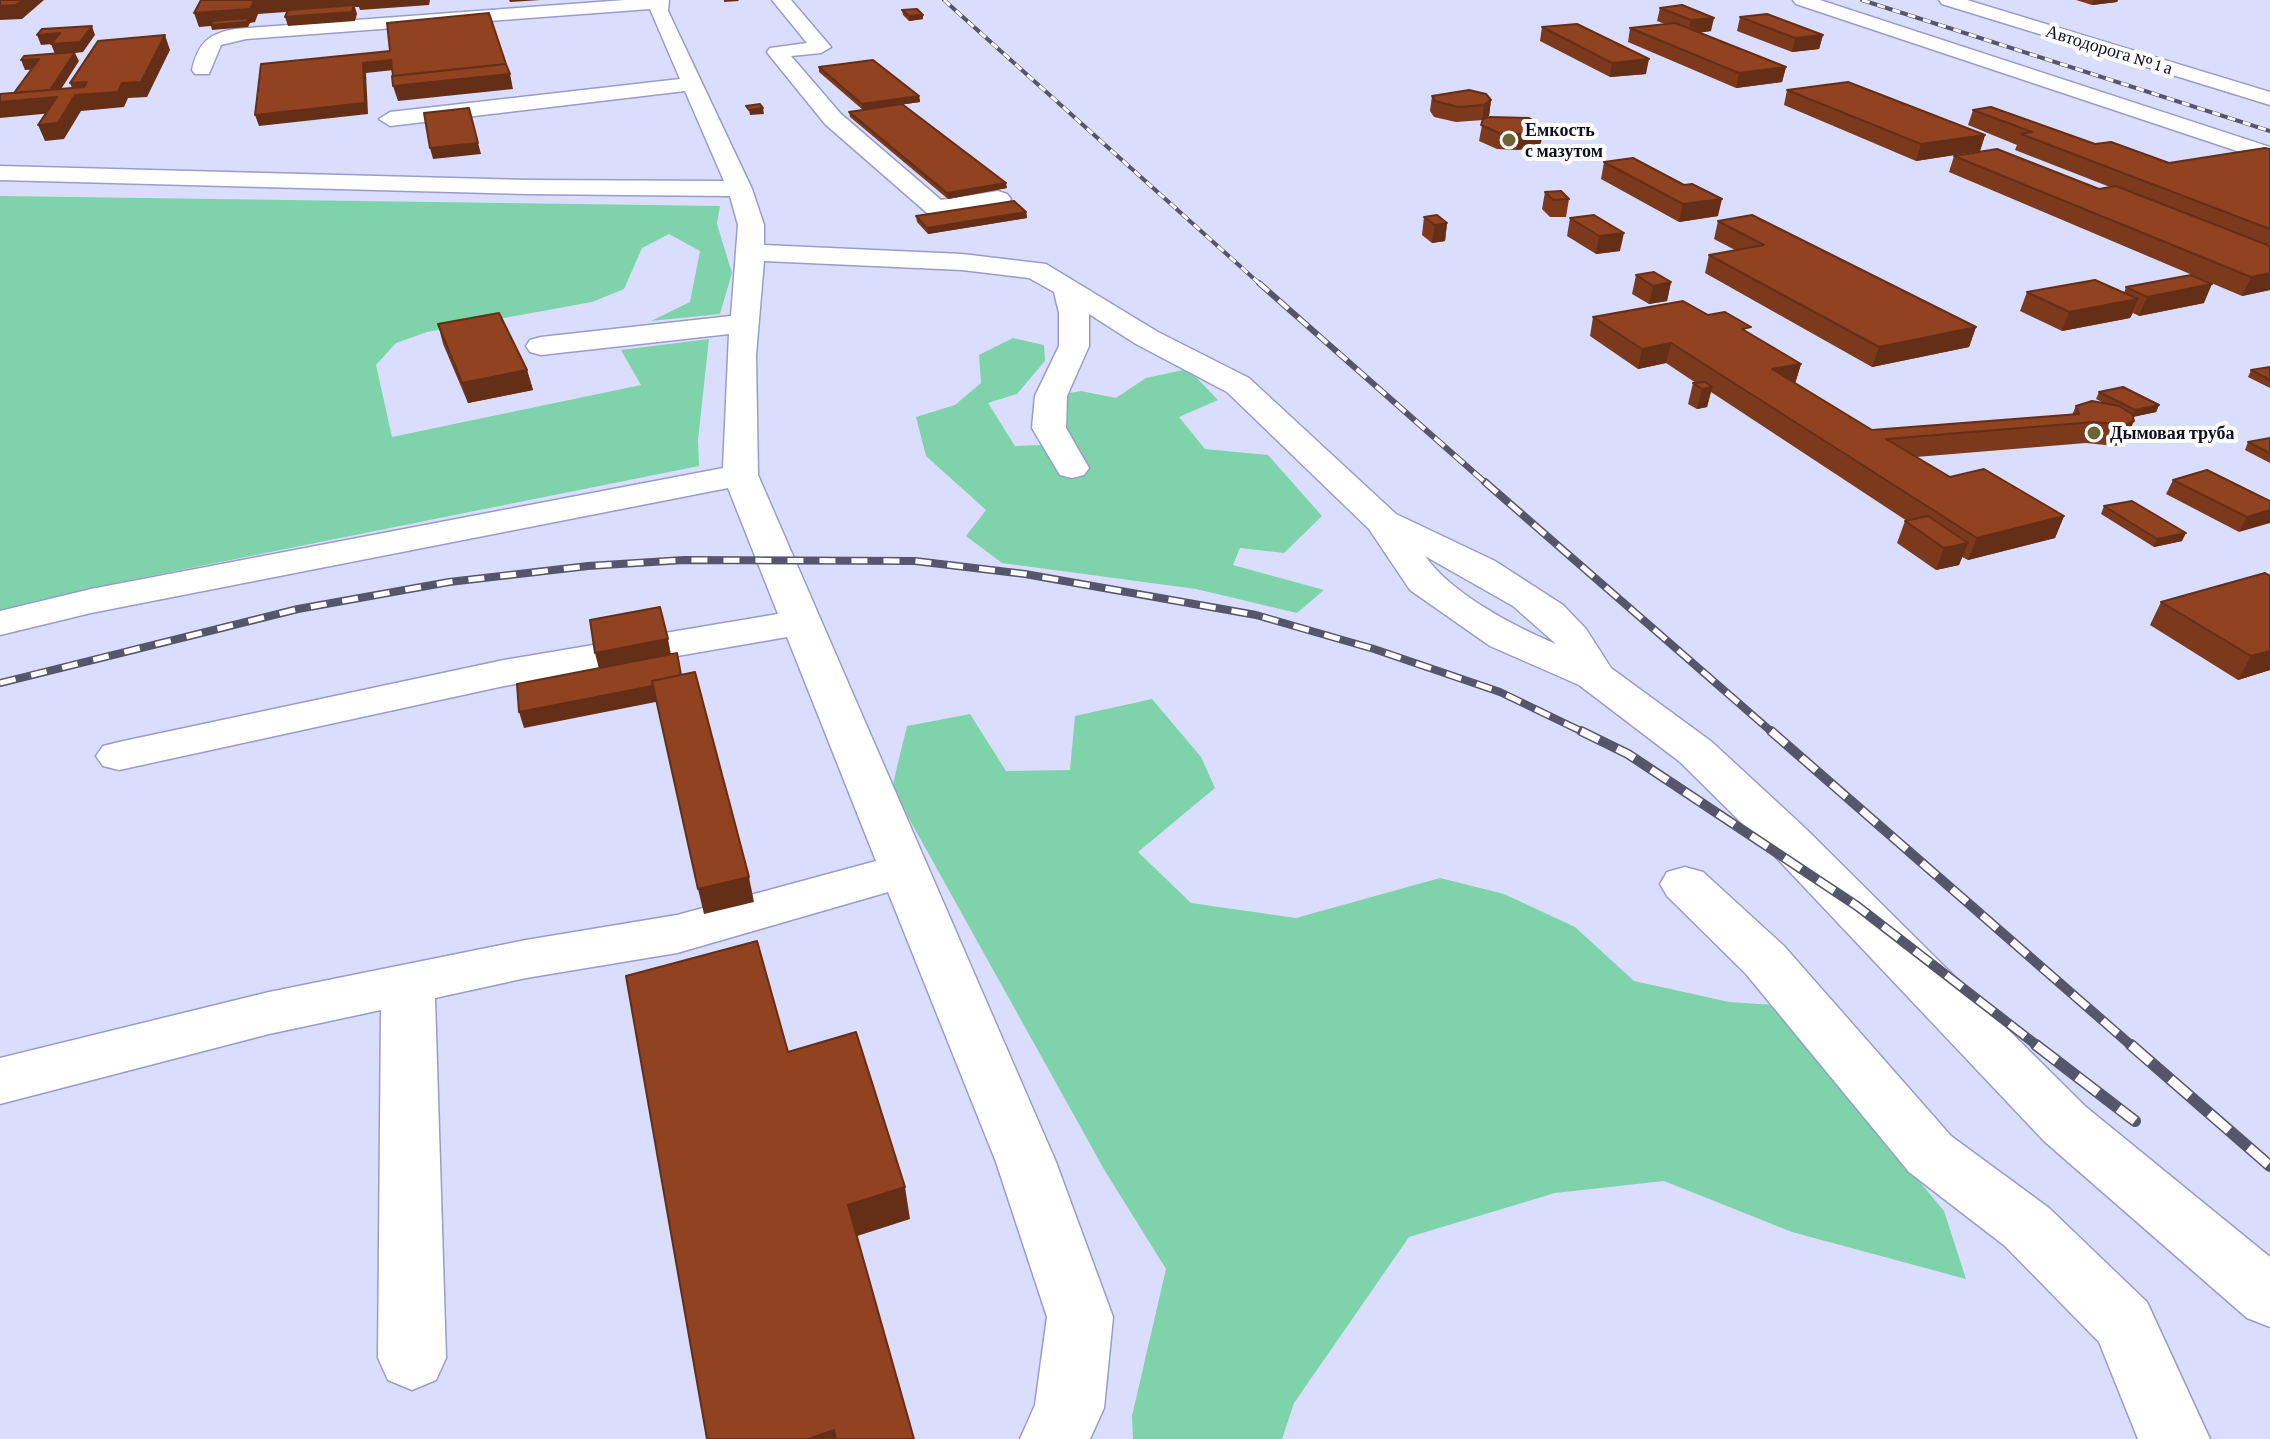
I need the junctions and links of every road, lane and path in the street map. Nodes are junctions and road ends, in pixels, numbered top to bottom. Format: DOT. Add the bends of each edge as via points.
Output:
graph roads {
  1 [pos="781,0"];
  2 [pos="1802,0"];
  3 [pos="1948,0"];
  4 [pos="659,2"];
  5 [pos="202,70"];
  6 [pos="2255,75"];
  7 [pos="2211,81"];
  8 [pos="692,84"];
  9 [pos="2270,99"];
  10 [pos="390,119"];
  11 [pos="2270,155"];
  12 [pos="0,173"];
  13 [pos="740,189"];
  14 [pos="998,199"];
  15 [pos="751,252"];
  16 [pos="1067,288"];
  17 [pos="745,323"];
  18 [pos="541,346"];
  19 [pos="1072,468"];
  20 [pos="740,475"];
  21 [pos="801,622"];
  22 [pos="0,623"];
  23 [pos="119,756"];
  24 [pos="904,870"];
  25 [pos="1685,884"];
  26 [pos="408,983"];
  27 [pos="0,1081"];
  28 [pos="2270,1297"];
  29 [pos="412,1358"];
  30 [pos="1055,1439"];
  31 [pos="2175,1439"];
  1 -- 14 [label="street" via="821,47 777,52 833,119 936,208"];
  2 -- 11 [label="street"];
  3 -- 7 [label="street, Автодорога № 1 а"];
  4 -- 5 [label="street" via="246,33 215,38 206,48"];
  4 -- 8 [label="street"];
  6 -- 7 [label="street"];
  7 -- 9 [label="street, Автодорога № 1 а"];
  8 -- 10 [label="street"];
  8 -- 13 [label="street"];
  12 -- 13 [label="street"];
  13 -- 15 [label="street" via="751,225"];
  15 -- 16 [label="street" via="1036,270"];
  15 -- 17 [label="street"];
  16 -- 19 [label="street" via="1074,346 1051,396 1049,428"];
  16 -- 28 [label="street" via="1147,338 1238,385 1383,522 1424,582 1504,637 1594,676 1696,752 2065,1124"];
  17 -- 18 [label="street"];
  17 -- 20 [label="street"];
  20 -- 21 [label="street"];
  20 -- 22 [label="street"];
  21 -- 23 [label="street" via="504,673"];
  21 -- 24 [label="street"];
  24 -- 26 [label="street" via="677,934"];
  24 -- 30 [label="street" via="1026,1162 1080,1317 1069,1408"];
  25 -- 31 [label="street" via="1765,960 1930,1154 2027,1227 2124,1323"];
  26 -- 27 [label="street"];
  26 -- 29 [label="street"];
}
